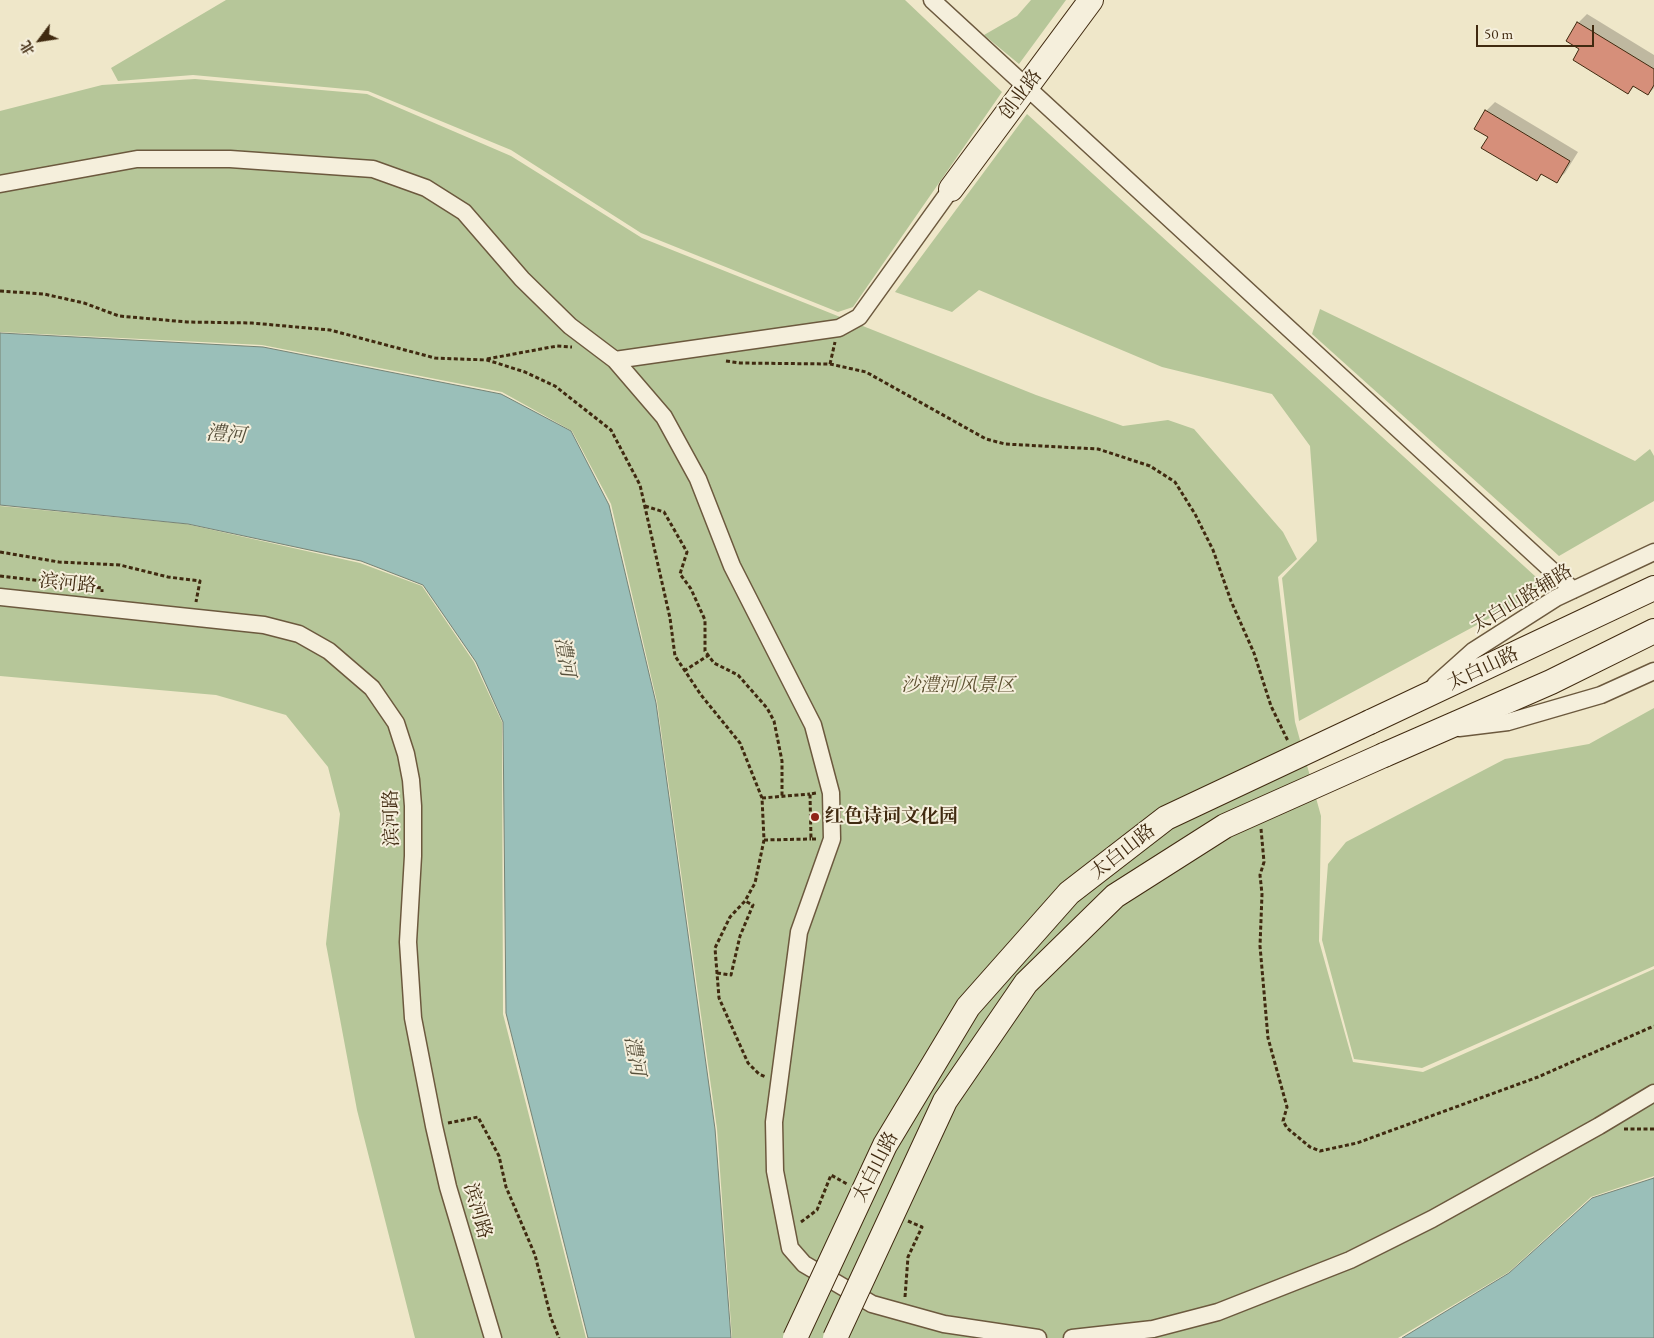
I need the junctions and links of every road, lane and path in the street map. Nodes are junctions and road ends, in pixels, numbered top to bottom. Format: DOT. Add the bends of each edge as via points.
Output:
graph roads {
  1 [pos="932,0"];
  2 [pos="1092,0"];
  3 [pos="1027,87"];
  4 [pos="0,184"];
  5 [pos="951,189"];
  6 [pos="0,291"];
  7 [pos="598,347"];
  8 [pos="695,348"];
  9 [pos="487,360"];
  10 [pos="614,360"];
  11 [pos="645,506"];
  12 [pos="0,552"];
  13 [pos="1654,552"];
  14 [pos="0,576"];
  15 [pos="1654,588"];
  16 [pos="1573,590"];
  17 [pos="111,594"];
  18 [pos="0,597"];
  19 [pos="187,602"];
  20 [pos="195,610"];
  21 [pos="1654,631"];
  22 [pos="709,655"];
  23 [pos="684,670"];
  24 [pos="1654,671"];
  25 [pos="1423,697"];
  26 [pos="1442,730"];
  27 [pos="1296,757"];
  28 [pos="810,794"];
  29 [pos="782,796"];
  30 [pos="762,798"];
  31 [pos="1260,810"];
  32 [pos="812,839"];
  33 [pos="764,840"];
  34 [pos="745,901"];
  35 [pos="717,972"];
  36 [pos="1654,1026"];
  37 [pos="781,1081"];
  38 [pos="1654,1093"];
  39 [pos="434,1126"];
  40 [pos="831,1175"];
  41 [pos="817,1210"];
  42 [pos="922,1227"];
  43 [pos="900,1312"];
  44 [pos="494,1338"];
  45 [pos="559,1338"];
  46 [pos="795,1338"];
  47 [pos="836,1338"];
  48 [pos="1038,1338"];
  49 [pos="1072,1338"];
  1 -- 3 [label="street"];
  2 -- 3 [label="main road, 创业路"];
  3 -- 5 [label="main road, 创业路"];
  3 -- 16 [label="street"];
  4 -- 7 [label="street" via="137,160 230,159 373,170 426,188 464,212 522,279 570,326"];
  5 -- 8 [label="street" via="859,317 838,328"];
  6 -- 9 [label="path" via="44,294 84,303 119,316 187,322 252,322 330,330 435,358"];
  7 -- 9 [label="path" via="557,346"];
  7 -- 10 [label="street"];
  8 -- 10 [label="street"];
  8 -- 27 [label="path" via="706,356 740,363 830,364 866,372 986,439 1013,445 1098,450 1150,466 1175,482 1213,550 1272,706"];
  9 -- 11 [label="path" via="555,386 611,430 640,485"];
  10 -- 37 [label="street" via="664,417 698,479 732,566 813,725 831,793 832,839 799,932"];
  11 -- 22 [label="path" via="664,512 687,552 680,574 691,589 705,620 705,651"];
  11 -- 23 [label="path" via="670,618 674,656"];
  12 -- 20 [label="path" via="59,562 120,565 200,581"];
  13 -- 16 [label="street, 太白山路辅路"];
  14 -- 17 [label="path" via="102,588 102,593"];
  15 -- 25 [label="main road, 太白山路"];
  16 -- 25 [label="street, 太白山路辅路" via="1473,651"];
  18 -- 20 [label="street, 滨河路"];
  19 -- 20 [label="path"];
  20 -- 39 [label="street, 滨河路" via="299,634 329,651 372,688 396,723 406,754 413,806 408,942 413,1018"];
  21 -- 26 [label="main road, 太白山路" via="1551,682"];
  22 -- 23 [label="path"];
  22 -- 29 [label="path" via="714,663 738,675 774,720 782,761"];
  23 -- 30 [label="path" via="740,743"];
  24 -- 26 [label="street" via="1601,695 1508,722"];
  25 -- 27 [label="main road, 太白山路, bridge"];
  26 -- 31 [label="main road, 太白山路, bridge"];
  27 -- 46 [label="main road, 太白山路, bridge" via="1166,818 1069,893 968,1006 885,1145"];
  28 -- 29 [label="path"];
  29 -- 30 [label="path"];
  30 -- 33 [label="path"];
  31 -- 36 [label="path" via="1264,862 1260,875 1260,946 1268,1038 1286,1107 1283,1121 1310,1147 1320,1151 1356,1143 1538,1077"];
  31 -- 47 [label="main road, 太白山路, bridge" via="1225,826 1115,896 1026,983 945,1101"];
  32 -- 33 [label="path"];
  33 -- 34 [label="path" via="755,882"];
  34 -- 35 [label="path" via="730,917 715,948"];
  34 -- 35 [label="path" via="753,905 740,936 731,975"];
  35 -- 37 [label="path" via="719,998 748,1062 759,1074"];
  37 -- 43 [label="street" via="774,1122 775,1171 790,1248 804,1264 872,1304"];
  38 -- 49 [label="street" via="1432,1219 1350,1260 1218,1312 1153,1329"];
  39 -- 44 [label="street, 滨河路" via="448,1187"];
  39 -- 45 [label="path" via="478,1117 499,1156 506,1187 535,1255"];
  40 -- 41 [label="path"];
  42 -- 43 [label="path" via="908,1257 905,1301"];
  43 -- 48 [label="street" via="944,1324"];
}
